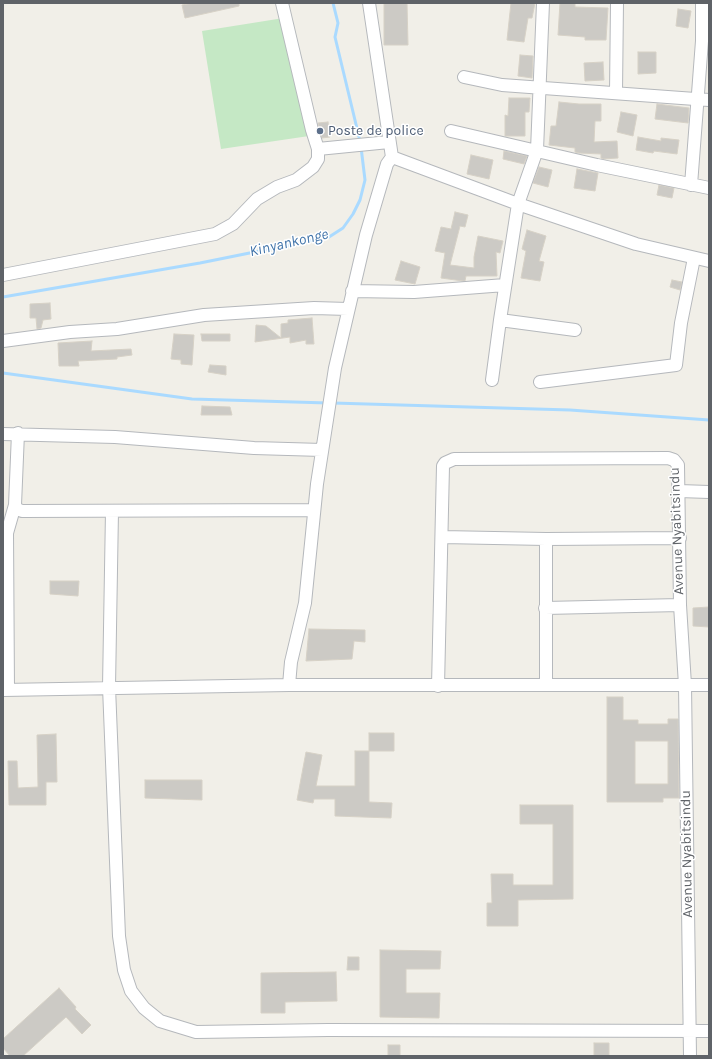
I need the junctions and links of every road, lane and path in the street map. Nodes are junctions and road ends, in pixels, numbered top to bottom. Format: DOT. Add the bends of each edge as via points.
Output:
graph roads {
  1 [pos="282,3"];
  2 [pos="368,3"];
  3 [pos="543,3"];
  4 [pos="617,3"];
  5 [pos="702,3"];
  6 [pos="705,41"];
  7 [pos="464,77"];
  8 [pos="540,88"];
  9 [pos="616,92"];
  10 [pos="696,98"];
  11 [pos="709,100"];
  12 [pos="451,131"];
  13 [pos="389,142"];
  14 [pos="318,149"];
  15 [pos="537,150"];
  16 [pos="392,158"];
  17 [pos="691,185"];
  18 [pos="709,188"];
  19 [pos="518,204"];
  20 [pos="694,258"];
  21 [pos="709,261"];
  22 [pos="3,276"];
  23 [pos="505,285"];
  24 [pos="352,291"];
  25 [pos="348,309"];
  26 [pos="500,320"];
  27 [pos="575,330"];
  28 [pos="3,341"];
  29 [pos="492,380"];
  30 [pos="540,382"];
  31 [pos="18,433"];
  32 [pos="3,434"];
  33 [pos="322,450"];
  34 [pos="678,491"];
  35 [pos="709,492"];
  36 [pos="15,505"];
  37 [pos="314,510"];
  38 [pos="112,511"];
  39 [pos="442,537"];
  40 [pos="680,538"];
  41 [pos="546,539"];
  42 [pos="680,605"];
  43 [pos="545,608"];
  44 [pos="289,685"];
  45 [pos="546,685"];
  46 [pos="685,685"];
  47 [pos="709,685"];
  48 [pos="438,686"];
  49 [pos="109,687"];
  50 [pos="6,690"];
  51 [pos="689,1031"];
  52 [pos="709,1031"];
  53 [pos="690,1056"];
  1 -- 14 [label="street"];
  2 -- 13 [label="street" via="385,101"];
  3 -- 8 [label="street"];
  4 -- 9 [label="street"];
  5 -- 6 [label="street"];
  6 -- 10 [label="street"];
  7 -- 8 [label="street" via="502,85"];
  8 -- 9 [label="street"];
  8 -- 15 [label="street"];
  9 -- 10 [label="street"];
  10 -- 11 [label="street"];
  10 -- 17 [label="street"];
  12 -- 15 [label="street"];
  13 -- 14 [label="street"];
  13 -- 16 [label="street"];
  14 -- 22 [label="street" via="318,159 313,167 296,180 276,187 257,199 233,224 215,234"];
  15 -- 17 [label="street"];
  15 -- 19 [label="street"];
  16 -- 19 [label="street"];
  16 -- 24 [label="street" via="387,164"];
  17 -- 18 [label="street"];
  19 -- 20 [label="street" via="636,244"];
  19 -- 23 [label="street"];
  20 -- 21 [label="street"];
  20 -- 30 [label="street" via="681,323 676,365"];
  23 -- 24 [label="street" via="414,292"];
  23 -- 26 [label="street"];
  24 -- 25 [label="street"];
  25 -- 28 [label="street" via="314,308 204,315 117,329"];
  25 -- 33 [label="street" via="334,368"];
  26 -- 27 [label="street"];
  26 -- 29 [label="street"];
  31 -- 32 [label="street"];
  31 -- 33 [label="street" via="115,436 254,448"];
  31 -- 36 [label="street"];
  33 -- 37 [label="street"];
  34 -- 35 [label="street"];
  34 -- 39 [label="street, Avenue Nyabitsindu" via="678,466 674,460 668,458 454,459 443,466"];
  34 -- 40 [label="street, Avenue Nyabitsindu"];
  36 -- 38 [label="street" via="22,511"];
  36 -- 50 [label="street" via="7,533"];
  37 -- 38 [label="street"];
  37 -- 44 [label="street" via="305,603 291,662"];
  38 -- 49 [label="street"];
  39 -- 41 [label="street"];
  39 -- 48 [label="street, Avenue Nyabitsindu"];
  40 -- 41 [label="street"];
  40 -- 42 [label="street, Avenue Nyabitsindu"];
  41 -- 43 [label="street"];
  42 -- 43 [label="street"];
  42 -- 46 [label="street, Avenue Nyabitsindu"];
  43 -- 45 [label="street"];
  44 -- 48 [label="street"];
  44 -- 49 [label="street"];
  45 -- 46 [label="street"];
  45 -- 48 [label="street"];
  46 -- 47 [label="street"];
  46 -- 51 [label="street, Avenue Nyabitsindu"];
  49 -- 50 [label="street"];
  49 -- 51 [label="street" via="120,953 131,991 144,1008 160,1021 196,1032"];
  51 -- 52 [label="street"];
  51 -- 53 [label="street, Avenue Nyabitsindu"];
}
